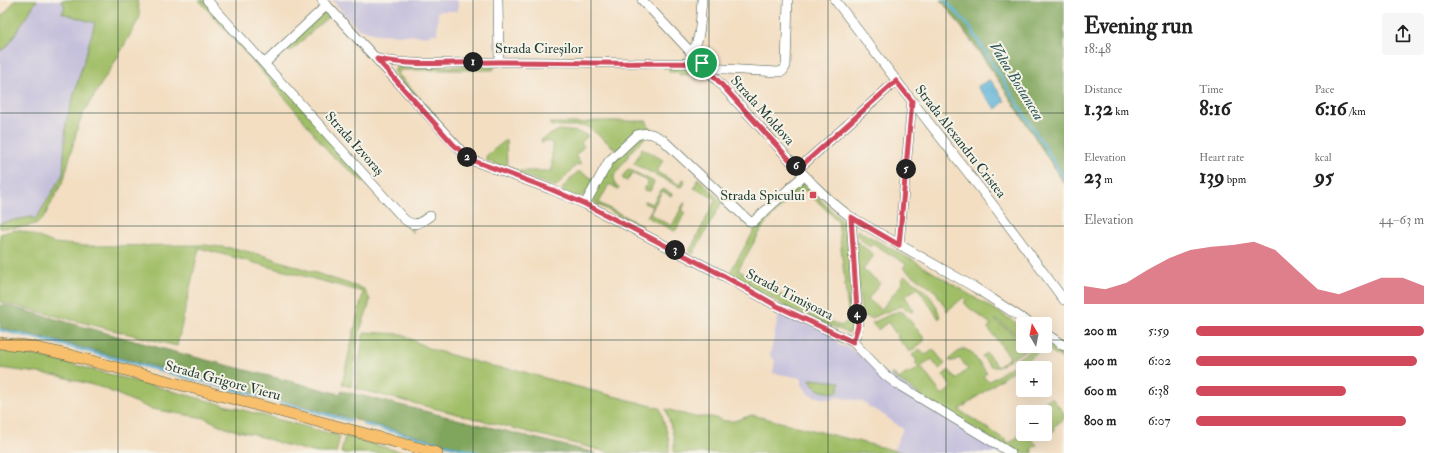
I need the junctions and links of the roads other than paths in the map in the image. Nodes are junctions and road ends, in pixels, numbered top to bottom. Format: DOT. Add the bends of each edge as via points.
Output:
graph roads {
  1 [pos="208,0"];
  2 [pos="498,0"];
  3 [pos="642,0"];
  4 [pos="702,0"];
  5 [pos="788,0"];
  6 [pos="835,0"];
  7 [pos="324,2"];
  8 [pos="691,53"];
  9 [pos="377,59"];
  10 [pos="499,62"];
  11 [pos="265,63"];
  12 [pos="704,66"];
  13 [pos="896,81"];
  14 [pos="912,101"];
  15 [pos="801,172"];
  16 [pos="585,204"];
  17 [pos="430,216"];
  18 [pos="851,217"];
  19 [pos="899,245"];
  20 [pos="1064,300"];
  21 [pos="1020,317"];
  22 [pos="1052,338"];
  23 [pos="853,342"];
  24 [pos="0,343"];
  25 [pos="1064,346"];
  26 [pos="437,453"];
  27 [pos="1011,453"];
  1 -- 11 [label="street, Strada Izvoraș"];
  2 -- 10 [label="street"];
  3 -- 8 [label="street, Strada Moldova"];
  4 -- 8 [label="street" via="699,35"];
  5 -- 12 [label="street, Strada Cireșilor" via="786,66 783,71"];
  6 -- 13 [label="street, Strada Alexandru Cristea"];
  7 -- 9 [label="street, Strada Timișoara"];
  7 -- 11 [label="street"];
  8 -- 12 [label="street, Strada Moldova"];
  9 -- 10 [label="street, Strada Cireșilor" via="411,63"];
  9 -- 16 [label="street, Strada Timișoara" via="466,156"];
  10 -- 12 [label="street, Strada Cireșilor"];
  11 -- 17 [label="street, Strada Izvoraș" via="404,219 417,224"];
  12 -- 15 [label="street, Strada Moldova"];
  13 -- 14 [label="street, Strada Alexandru Cristea"];
  13 -- 15 [label="street"];
  14 -- 19 [label="street"];
  14 -- 20 [label="street, Strada Alexandru Cristea"];
  15 -- 16 [label="street" via="753,222 749,221 662,139 648,132 637,135 609,161"];
  15 -- 18 [label="street, Strada Moldova" via="827,199"];
  16 -- 23 [label="street, Strada Timișoara" via="777,306"];
  18 -- 19 [label="street, Strada Moldova"];
  18 -- 23 [label="street" via="858,326"];
  19 -- 21 [label="street, Strada Moldova"];
  22 -- 25 [label="street"];
  23 -- 27 [label="street, Strada Timișoara" via="897,384"];
  24 -- 26 [label="main road, Strada Grigore Vieru" via="69,355"];
}
